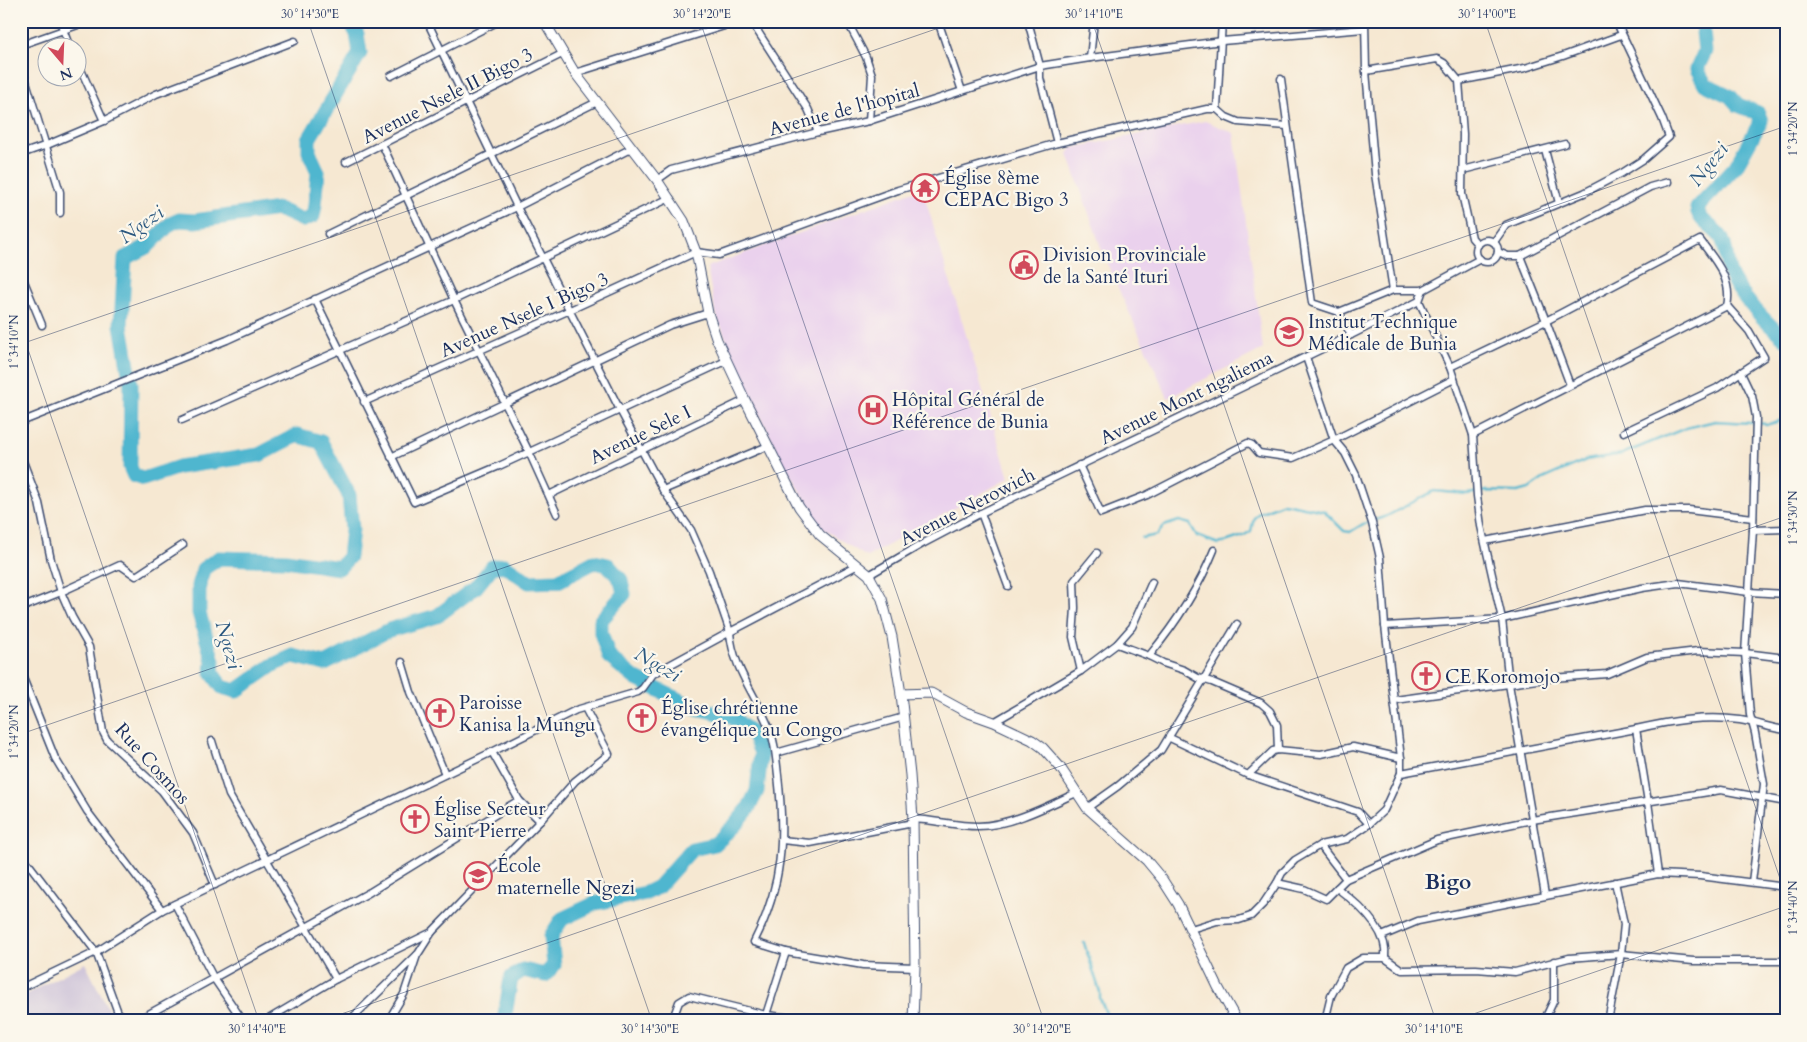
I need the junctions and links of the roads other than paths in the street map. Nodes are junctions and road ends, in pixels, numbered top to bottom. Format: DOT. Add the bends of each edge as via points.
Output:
graph roads {
  1 [pos="60,21"];
  2 [pos="89,21"];
  3 [pos="427,21"];
  4 [pos="499,21"];
  5 [pos="544,21"];
  6 [pos="740,21"];
  7 [pos="751,21"];
  8 [pos="847,21"];
  9 [pos="938,21"];
  10 [pos="1028,21"];
  11 [pos="1094,21"];
  12 [pos="1222,21"];
  13 [pos="1616,21"];
  14 [pos="1365,25"];
  15 [pos="63,31"];
  16 [pos="1621,35"];
  17 [pos="66,38"];
  18 [pos="295,41"];
  19 [pos="1222,41"];
  20 [pos="21,45"];
  21 [pos="442,51"];
  22 [pos="562,54"];
  23 [pos="1090,58"];
  24 [pos="21,65"];
  25 [pos="1040,66"];
  26 [pos="1366,70"];
  27 [pos="575,73"];
  28 [pos="391,76"];
  29 [pos="1282,79"];
  30 [pos="1459,81"];
  31 [pos="88,85"];
  32 [pos="962,91"];
  33 [pos="467,102"];
  34 [pos="597,102"];
  35 [pos="1217,109"];
  36 [pos="104,121"];
  37 [pos="869,122"];
  38 [pos="1287,126"];
  39 [pos="818,132"];
  40 [pos="1057,143"];
  41 [pos="382,144"];
  42 [pos="1565,144"];
  43 [pos="47,145"];
  44 [pos="632,148"];
  45 [pos="1546,150"];
  46 [pos="21,154"];
  47 [pos="492,154"];
  48 [pos="346,162"];
  49 [pos="1463,170"];
  50 [pos="657,180"];
  51 [pos="1668,182"];
  52 [pos="405,197"];
  53 [pos="670,198"];
  54 [pos="1559,203"];
  55 [pos="517,207"];
  56 [pos="60,213"];
  57 [pos="328,234"];
  58 [pos="1494,242"];
  59 [pos="1478,245"];
  60 [pos="429,248"];
  61 [pos="696,252"];
  62 [pos="1498,252"];
  63 [pos="1520,256"];
  64 [pos="544,258"];
  65 [pos="1480,260"];
  66 [pos="21,274"];
  67 [pos="1393,290"];
  68 [pos="1423,290"];
  69 [pos="315,300"];
  70 [pos="454,300"];
  71 [pos="1419,301"];
  72 [pos="1727,306"];
  73 [pos="570,310"];
  74 [pos="1339,312"];
  75 [pos="708,313"];
  76 [pos="1546,321"];
  77 [pos="42,325"];
  78 [pos="1351,335"];
  79 [pos="340,350"];
  80 [pos="479,351"];
  81 [pos="1306,357"];
  82 [pos="596,361"];
  83 [pos="726,361"];
  84 [pos="1450,367"];
  85 [pos="1741,372"];
  86 [pos="1454,379"];
  87 [pos="1570,385"];
  88 [pos="745,400"];
  89 [pos="364,402"];
  90 [pos="505,404"];
  91 [pos="620,410"];
  92 [pos="182,420"];
  93 [pos="21,422"];
  94 [pos="1624,432"];
  95 [pos="1473,435"];
  96 [pos="1334,440"];
  97 [pos="768,446"];
  98 [pos="641,450"];
  99 [pos="529,452"];
  100 [pos="21,456"];
  101 [pos="391,457"];
  102 [pos="1079,465"];
  103 [pos="663,490"];
  104 [pos="549,495"];
  105 [pos="982,513"];
  106 [pos="557,514"];
  107 [pos="1753,518"];
  108 [pos="1786,529"];
  109 [pos="1752,530"];
  110 [pos="1485,541"];
  111 [pos="183,546"];
  112 [pos="1214,550"];
  113 [pos="1097,553"];
  114 [pos="856,566"];
  115 [pos="869,576"];
  116 [pos="1152,582"];
  117 [pos="1008,586"];
  118 [pos="61,592"];
  119 [pos="1748,592"];
  120 [pos="1786,594"];
  121 [pos="21,608"];
  122 [pos="1502,619"];
  123 [pos="1238,624"];
  124 [pos="1386,626"];
  125 [pos="730,632"];
  126 [pos="1117,644"];
  127 [pos="1745,653"];
  128 [pos="1149,656"];
  129 [pos="1786,658"];
  130 [pos="402,662"];
  131 [pos="1081,671"];
  132 [pos="21,673"];
  133 [pos="1205,680"];
  134 [pos="1509,684"];
  135 [pos="901,694"];
  136 [pos="1395,700"];
  137 [pos="585,708"];
  138 [pos="904,717"];
  139 [pos="994,722"];
  140 [pos="1752,723"];
  141 [pos="1636,729"];
  142 [pos="1786,730"];
  143 [pos="1170,738"];
  144 [pos="212,741"];
  145 [pos="1278,750"];
  146 [pos="1520,750"];
  147 [pos="492,752"];
  148 [pos="776,753"];
  149 [pos="1401,758"];
  150 [pos="1401,773"];
  151 [pos="445,774"];
  152 [pos="1248,775"];
  153 [pos="1076,793"];
  154 [pos="1762,798"];
  155 [pos="520,800"];
  156 [pos="1648,802"];
  157 [pos="1786,802"];
  158 [pos="1087,808"];
  159 [pos="1532,820"];
  160 [pos="540,821"];
  161 [pos="913,821"];
  162 [pos="1369,824"];
  163 [pos="782,840"];
  164 [pos="1320,845"];
  165 [pos="21,854"];
  166 [pos="267,860"];
  167 [pos="1658,874"];
  168 [pos="1346,879"];
  169 [pos="1615,882"];
  170 [pos="1752,882"];
  171 [pos="1278,883"];
  172 [pos="215,885"];
  173 [pos="1786,887"];
  174 [pos="1337,888"];
  175 [pos="1545,895"];
  176 [pos="175,904"];
  177 [pos="162,910"];
  178 [pos="305,927"];
  179 [pos="1191,929"];
  180 [pos="432,932"];
  181 [pos="1382,936"];
  182 [pos="96,952"];
  183 [pos="786,952"];
  184 [pos="418,954"];
  185 [pos="1621,954"];
  186 [pos="1384,958"];
  187 [pos="1554,961"];
  188 [pos="1786,961"];
  189 [pos="915,967"];
  190 [pos="213,977"];
  191 [pos="336,979"];
  192 [pos="21,988"];
  193 [pos="765,1018"];
  194 [pos="121,1021"];
  195 [pos="136,1021"];
  196 [pos="243,1021"];
  197 [pos="265,1021"];
  198 [pos="349,1021"];
  199 [pos="388,1021"];
  200 [pos="672,1021"];
  201 [pos="816,1021"];
  202 [pos="913,1021"];
  203 [pos="1237,1021"];
  204 [pos="1326,1021"];
  205 [pos="1544,1021"];
  206 [pos="1608,1021"];
  1 -- 15 [label="street"];
  2 -- 15 [label="street"];
  3 -- 21 [label="street"];
  4 -- 21 [label="street"];
  5 -- 22 [label="street"];
  6 -- 27 [label="street"];
  7 -- 39 [label="street" via="808,108"];
  8 -- 37 [label="street" via="872,75"];
  9 -- 32 [label="street"];
  10 -- 25 [label="street"];
  11 -- 23 [label="street"];
  12 -- 19 [label="street"];
  13 -- 16 [label="street"];
  14 -- 19 [label="street, Avenue de l'hopital"];
  14 -- 26 [label="street"];
  15 -- 17 [label="street"];
  15 -- 20 [label="street"];
  16 -- 30 [label="street" via="1525,68"];
  16 -- 54 [label="street" via="1669,137 1622,173"];
  18 -- 36 [label="street" via="156,94"];
  19 -- 23 [label="street, Avenue de l'hopital"];
  19 -- 35 [label="street"];
  21 -- 28 [label="street"];
  21 -- 33 [label="street"];
  22 -- 27 [label="street"];
  22 -- 33 [label="street, Avenue Nsele II Bigo 3"];
  23 -- 25 [label="street, Avenue de l'hopital"];
  24 -- 43 [label="street"];
  25 -- 32 [label="street, Avenue de l'hopital"];
  25 -- 40 [label="street" via="1040,78"];
  26 -- 30 [label="street" via="1437,58"];
  26 -- 67 [label="street" via="1374,174"];
  27 -- 34 [label="street"];
  29 -- 38 [label="street"];
  30 -- 49 [label="street"];
  31 -- 36 [label="street"];
  32 -- 37 [label="street, Avenue de l'hopital"];
  33 -- 41 [label="street, Avenue Nsele II Bigo 3"];
  33 -- 47 [label="street"];
  34 -- 44 [label="street"];
  34 -- 47 [label="street"];
  35 -- 38 [label="street" via="1238,122"];
  35 -- 40 [label="street"];
  36 -- 43 [label="street"];
  37 -- 39 [label="street, Avenue de l'hopital"];
  38 -- 74 [label="street" via="1312,304"];
  39 -- 50 [label="street, Avenue de l'hopital" via="671,170"];
  40 -- 61 [label="street" via="898,190 719,255"];
  41 -- 48 [label="street, Avenue Nsele II Bigo 3"];
  41 -- 52 [label="street"];
  42 -- 45 [label="street"];
  43 -- 46 [label="street"];
  43 -- 56 [label="street" via="60,192"];
  44 -- 50 [label="street"];
  44 -- 55 [label="street"];
  45 -- 49 [label="street"];
  45 -- 54 [label="street"];
  47 -- 52 [label="street"];
  47 -- 55 [label="street"];
  49 -- 59 [label="street" via="1462,194 1472,238"];
  50 -- 53 [label="street"];
  51 -- 63 [label="street" via="1650,187"];
  52 -- 57 [label="street"];
  52 -- 60 [label="street"];
  53 -- 61 [label="street" via="684,221"];
  53 -- 64 [label="street"];
  54 -- 58 [label="street" via="1506,225"];
  55 -- 60 [label="street"];
  55 -- 64 [label="street"];
  58 -- 59 [label="street" via="1482,241"];
  58 -- 62 [label="street"];
  59 -- 65 [label="street"];
  60 -- 69 [label="street"];
  60 -- 70 [label="street"];
  61 -- 73 [label="street, Avenue Nsele I Bigo 3"];
  61 -- 75 [label="street"];
  62 -- 63 [label="street"];
  62 -- 65 [label="street" via="1491,261"];
  63 -- 76 [label="street"];
  64 -- 70 [label="street"];
  64 -- 73 [label="street"];
  65 -- 68 [label="street"];
  66 -- 77 [label="street"];
  67 -- 68 [label="street"];
  67 -- 74 [label="street"];
  68 -- 71 [label="street"];
  69 -- 79 [label="street"];
  69 -- 93 [label="street" via="227,340"];
  70 -- 79 [label="street"];
  70 -- 80 [label="street"];
  71 -- 78 [label="street, Avenue Mont ngaliema"];
  71 -- 84 [label="street"];
  72 -- 76 [label="street" via="1730,295 1721,268 1700,240"];
  72 -- 85 [label="street" via="1749,331 1764,357"];
  72 -- 87 [label="street"];
  73 -- 80 [label="street, Avenue Nsele I Bigo 3"];
  73 -- 82 [label="street"];
  74 -- 78 [label="street"];
  75 -- 82 [label="street" via="670,325"];
  75 -- 83 [label="street"];
  76 -- 84 [label="street"];
  76 -- 87 [label="street"];
  78 -- 81 [label="street, Avenue Mont ngaliema"];
  79 -- 89 [label="street"];
  79 -- 92 [label="street"];
  80 -- 89 [label="street, Avenue Nsele I Bigo 3"];
  80 -- 90 [label="street"];
  81 -- 96 [label="street"];
  81 -- 102 [label="street, Avenue Mont ngaliema"];
  82 -- 90 [label="street"];
  82 -- 91 [label="street"];
  83 -- 88 [label="street"];
  83 -- 91 [label="street"];
  84 -- 86 [label="street"];
  85 -- 94 [label="street" via="1717,388"];
  85 -- 107 [label="street" via="1752,396 1756,417"];
  86 -- 95 [label="street"];
  86 -- 96 [label="street"];
  87 -- 95 [label="street"];
  88 -- 97 [label="street"];
  88 -- 98 [label="street, Avenue Sele I"];
  89 -- 101 [label="street"];
  90 -- 99 [label="street"];
  90 -- 101 [label="street"];
  91 -- 98 [label="street"];
  91 -- 99 [label="street"];
  95 -- 110 [label="street" via="1476,493"];
  96 -- 102 [label="street" via="1293,458 1258,453 1248,443 1147,495 1101,513"];
  96 -- 124 [label="street" via="1356,475 1372,521 1380,558"];
  97 -- 103 [label="street"];
  97 -- 114 [label="street" via="804,514 820,535"];
  98 -- 103 [label="street"];
  98 -- 104 [label="street, Avenue Sele I"];
  99 -- 101 [label="street" via="414,502"];
  99 -- 104 [label="street"];
  100 -- 118 [label="street, Rue Cosmos" via="40,502"];
  102 -- 105 [label="street, Avenue Nerowich"];
  103 -- 125 [label="street" via="690,530 709,571"];
  104 -- 106 [label="street"];
  105 -- 115 [label="street, Avenue Nerowich"];
  105 -- 117 [label="street"];
  107 -- 109 [label="street"];
  107 -- 110 [label="street" via="1689,510 1645,510"];
  108 -- 109 [label="street"];
  109 -- 119 [label="street"];
  110 -- 122 [label="street"];
  111 -- 118 [label="street" via="136,576 120,565"];
  112 -- 128 [label="street" via="1202,580"];
  113 -- 131 [label="street" via="1074,581 1073,637"];
  114 -- 115 [label="street"];
  114 -- 125 [label="street"];
  115 -- 135 [label="street" via="882,599"];
  116 -- 126 [label="street" via="1132,627"];
  118 -- 121 [label="street"];
  118 -- 172 [label="street, Rue Cosmos" via="89,647 107,740 162,791 192,833"];
  119 -- 120 [label="street"];
  119 -- 122 [label="street" via="1678,583"];
  119 -- 127 [label="street"];
  122 -- 124 [label="street"];
  122 -- 134 [label="street"];
  123 -- 133 [label="street"];
  124 -- 136 [label="street"];
  125 -- 137 [label="street" via="653,674 638,692"];
  125 -- 148 [label="street" via="742,674 768,725"];
  126 -- 128 [label="street"];
  126 -- 131 [label="street"];
  127 -- 129 [label="street"];
  127 -- 134 [label="street" via="1698,651 1648,657 1607,674"];
  127 -- 140 [label="street"];
  128 -- 133 [label="street"];
  130 -- 151 [label="street"];
  131 -- 139 [label="street"];
  132 -- 177 [label="street" via="56,758 87,811"];
  133 -- 143 [label="street"];
  133 -- 145 [label="street" via="1261,703 1270,711 1277,725"];
  134 -- 136 [label="street"];
  134 -- 146 [label="street"];
  135 -- 138 [label="street"];
  135 -- 139 [label="street" via="931,693 966,712"];
  136 -- 149 [label="street"];
  137 -- 147 [label="street"];
  137 -- 160 [label="street" via="609,754 575,781"];
  138 -- 148 [label="street"];
  138 -- 161 [label="street"];
  139 -- 153 [label="street" via="1042,748 1060,767"];
  140 -- 141 [label="street" via="1708,718"];
  140 -- 142 [label="street"];
  140 -- 154 [label="street" via="1764,784"];
  141 -- 146 [label="street"];
  141 -- 156 [label="street"];
  143 -- 152 [label="street"];
  143 -- 158 [label="street" via="1161,750"];
  144 -- 166 [label="street" via="229,795"];
  145 -- 149 [label="street" via="1321,754 1353,746"];
  145 -- 152 [label="street"];
  146 -- 150 [label="street"];
  146 -- 159 [label="street"];
  147 -- 151 [label="street"];
  147 -- 155 [label="street"];
  148 -- 163 [label="street"];
  149 -- 150 [label="street"];
  150 -- 162 [label="street" via="1384,810"];
  151 -- 166 [label="street"];
  152 -- 162 [label="street" via="1358,812"];
  153 -- 158 [label="street"];
  153 -- 161 [label="street" via="1041,810 990,825"];
  154 -- 156 [label="street" via="1721,790"];
  154 -- 157 [label="street"];
  154 -- 170 [label="street"];
  155 -- 160 [label="street"];
  155 -- 178 [label="street" via="370,892"];
  156 -- 159 [label="street"];
  156 -- 167 [label="street"];
  158 -- 179 [label="street" via="1147,861 1162,879"];
  159 -- 168 [label="street" via="1437,840"];
  159 -- 175 [label="street"];
  160 -- 180 [label="street"];
  161 -- 163 [label="street" via="810,843"];
  161 -- 189 [label="street"];
  162 -- 164 [label="street" via="1346,839"];
  163 -- 183 [label="street" via="777,884 767,918 754,942"];
  164 -- 168 [label="street"];
  164 -- 171 [label="street" via="1295,860 1282,873"];
  165 -- 182 [label="street"];
  166 -- 172 [label="street"];
  166 -- 178 [label="street"];
  167 -- 169 [label="street"];
  167 -- 170 [label="street"];
  168 -- 174 [label="street"];
  169 -- 175 [label="street"];
  169 -- 185 [label="street" via="1624,924"];
  170 -- 173 [label="street"];
  171 -- 174 [label="street" via="1304,889 1326,899"];
  171 -- 179 [label="street" via="1251,916"];
  172 -- 176 [label="street"];
  174 -- 181 [label="street" via="1356,901"];
  175 -- 181 [label="street" via="1418,921"];
  176 -- 177 [label="street"];
  176 -- 190 [label="street"];
  177 -- 182 [label="street"];
  178 -- 190 [label="street"];
  178 -- 191 [label="street"];
  179 -- 203 [label="street"];
  180 -- 184 [label="street"];
  180 -- 191 [label="street"];
  181 -- 186 [label="street" via="1386,949"];
  182 -- 192 [label="street"];
  182 -- 194 [label="street"];
  183 -- 189 [label="street" via="863,965"];
  183 -- 193 [label="street"];
  184 -- 198 [label="street"];
  184 -- 199 [label="street" via="404,994"];
  185 -- 187 [label="street"];
  185 -- 188 [label="street" via="1692,961"];
  185 -- 206 [label="street"];
  186 -- 187 [label="street" via="1402,970 1515,972"];
  186 -- 204 [label="street" via="1363,958 1346,968 1331,996"];
  187 -- 205 [label="street" via="1554,1000"];
  189 -- 202 [label="street"];
  190 -- 195 [label="street"];
  190 -- 196 [label="street"];
  191 -- 197 [label="street"];
  193 -- 200 [label="street" via="689,996 678,1002"];
  193 -- 201 [label="street"];
}
